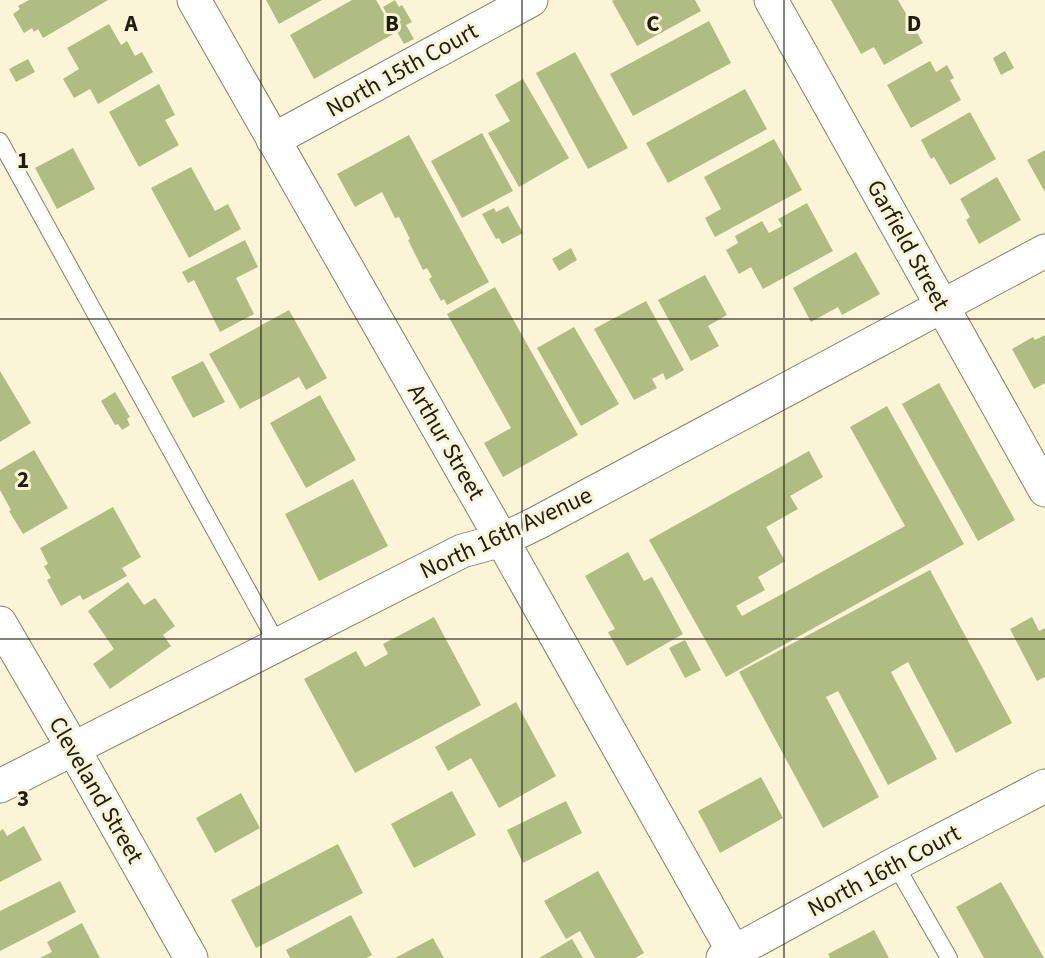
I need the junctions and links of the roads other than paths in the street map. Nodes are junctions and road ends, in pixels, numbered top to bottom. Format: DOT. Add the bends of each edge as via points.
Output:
graph roads {
  1 [pos="194,0"];
  2 [pos="531,0"];
  3 [pos="771,0"];
  4 [pos="273,140"];
  5 [pos="0,141"];
  6 [pos="1045,251"];
  7 [pos="942,306"];
  8 [pos="1045,490"];
  9 [pos="502,540"];
  10 [pos="0,623"];
  11 [pos="278,645"];
  12 [pos="73,748"];
  13 [pos="0,786"];
  14 [pos="1045,786"];
  15 [pos="895,864"];
  16 [pos="731,956"];
  17 [pos="191,958"];
  18 [pos="949,958"];
  1 -- 4 [label="street, Arthur Street"];
  2 -- 4 [label="street, North 15th Court"];
  3 -- 7 [label="street, Garfield Street"];
  4 -- 9 [label="street, Arthur Street"];
  5 -- 11 [label="lane"];
  6 -- 7 [label="street, North 16th Avenue"];
  7 -- 8 [label="street, Garfield Street"];
  7 -- 9 [label="street, North 16th Avenue"];
  9 -- 11 [label="street, North 16th Avenue" via="462,551"];
  9 -- 16 [label="street, Arthur Street"];
  10 -- 12 [label="street, Cleveland Street"];
  11 -- 12 [label="street, North 16th Avenue"];
  12 -- 13 [label="street, North 16th Avenue"];
  12 -- 17 [label="street, Cleveland Street"];
  14 -- 15 [label="street, North 16th Court"];
  15 -- 16 [label="street, North 16th Court"];
  15 -- 18 [label="lane"];
}
